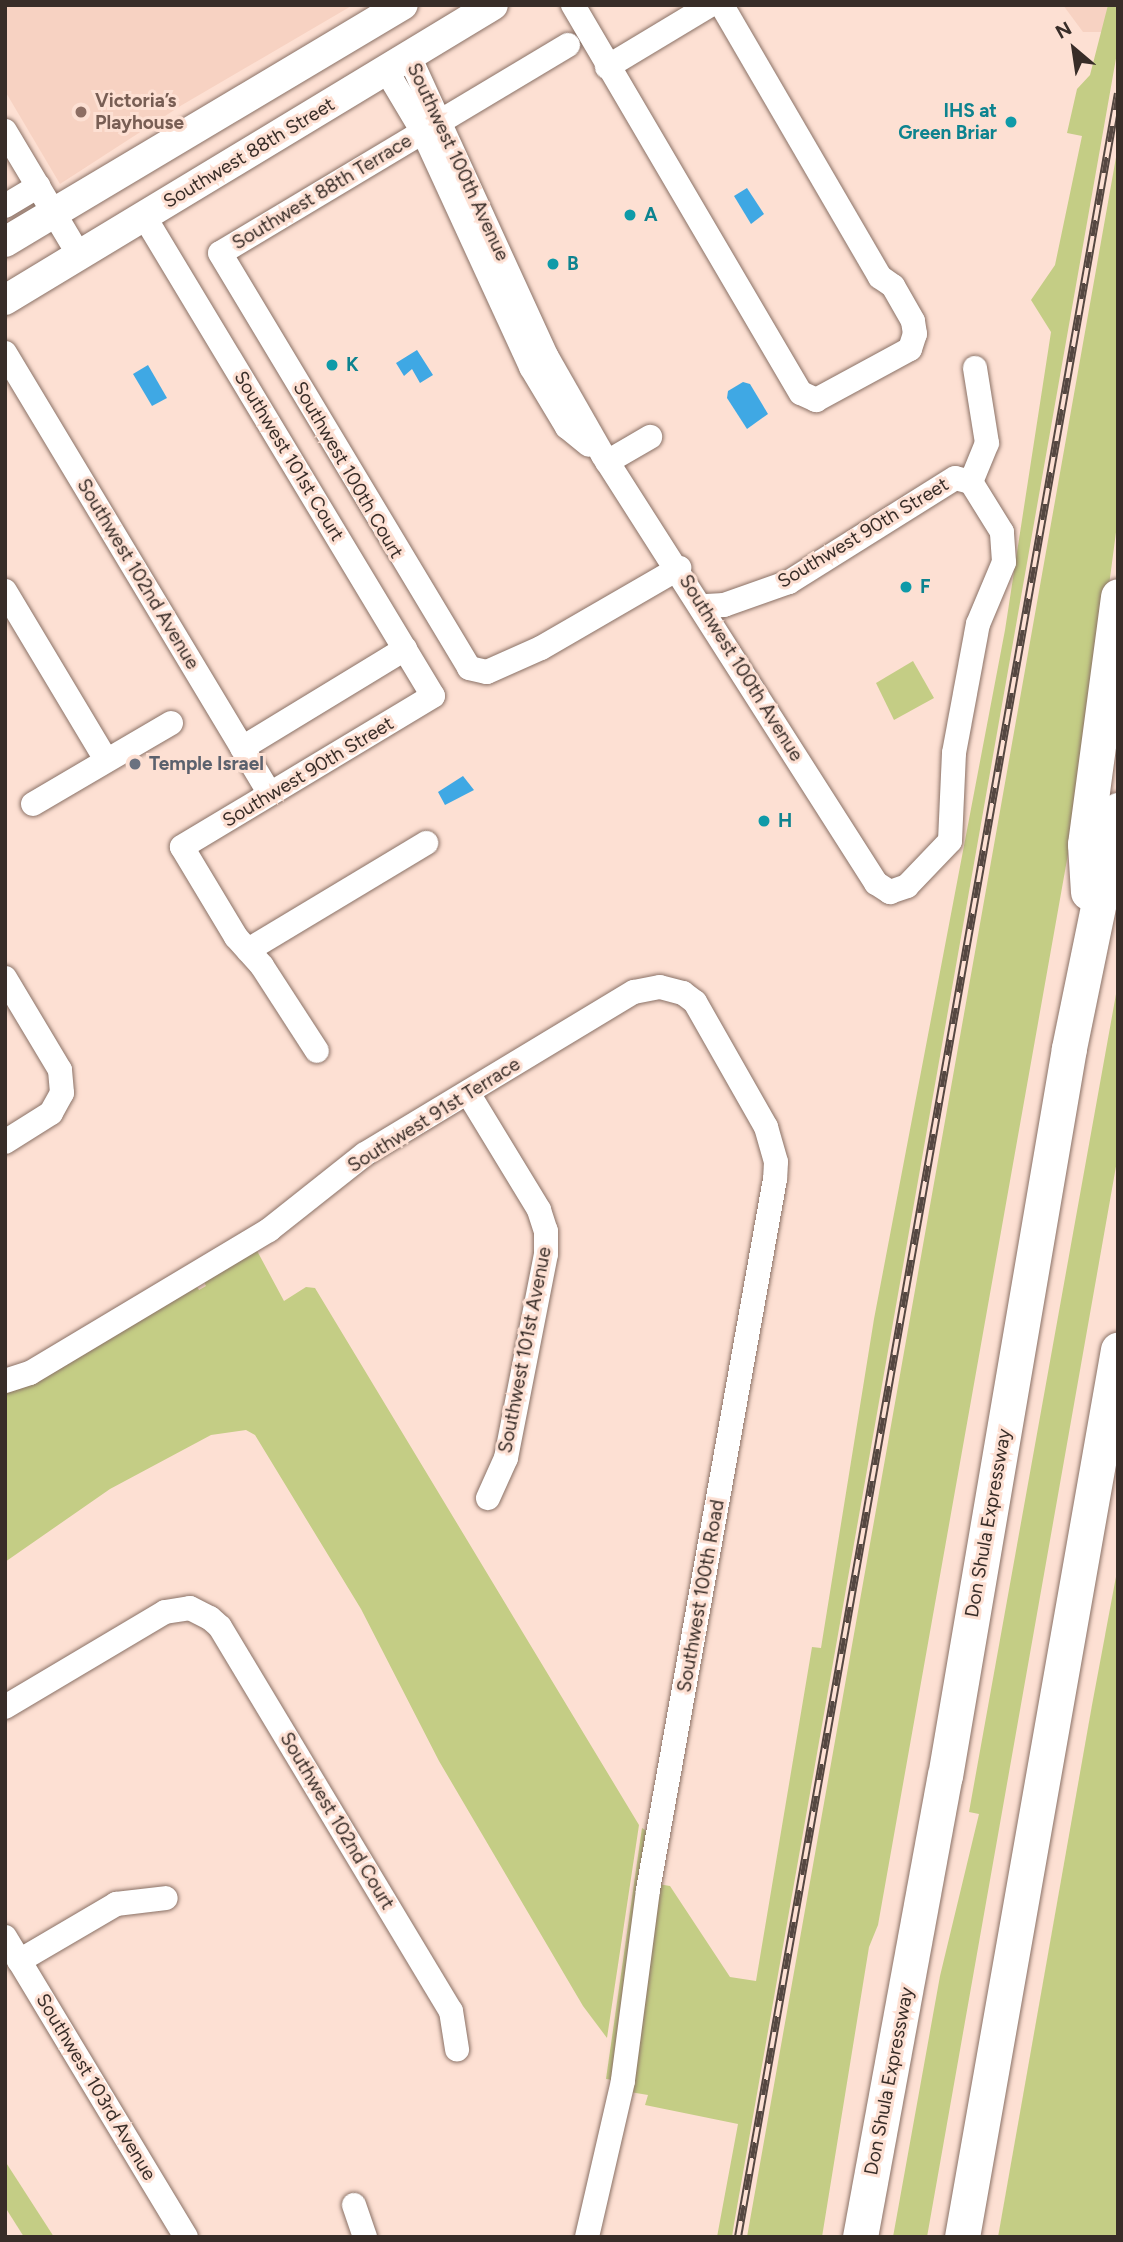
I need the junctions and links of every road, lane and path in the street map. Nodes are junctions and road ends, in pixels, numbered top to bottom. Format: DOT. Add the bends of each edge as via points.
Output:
graph roads {
  1 [pos="403,5"];
  2 [pos="493,5"];
  3 [pos="573,5"];
  4 [pos="710,5"];
  5 [pos="722,5"];
  6 [pos="568,45"];
  7 [pos="397,63"];
  8 [pos="607,67"];
  9 [pos="430,127"];
  10 [pos="5,131"];
  11 [pos="38,186"];
  12 [pos="5,206"];
  13 [pos="54,212"];
  14 [pos="144,216"];
  15 [pos="5,242"];
  16 [pos="219,253"];
  17 [pos="79,255"];
  18 [pos="5,300"];
  19 [pos="5,353"];
  20 [pos="975,368"];
  21 [pos="650,437"];
  22 [pos="605,458"];
  23 [pos="971,482"];
  24 [pos="679,568"];
  25 [pos="5,592"];
  26 [pos="1118,596"];
  27 [pos="702,606"];
  28 [pos="405,649"];
  29 [pos="433,696"];
  30 [pos="171,723"];
  31 [pos="242,748"];
  32 [pos="106,760"];
  33 [pos="270,794"];
  34 [pos="33,804"];
  35 [pos="1118,810"];
  36 [pos="426,843"];
  37 [pos="876,883"];
  38 [pos="1091,934"];
  39 [pos="248,950"];
  40 [pos="5,978"];
  41 [pos="668,988"];
  42 [pos="317,1051"];
  43 [pos="468,1093"];
  44 [pos="5,1142"];
  45 [pos="1118,1350"];
  46 [pos="5,1381"];
  47 [pos="488,1499"];
  48 [pos="5,1707"];
  49 [pos="166,1898"];
  50 [pos="5,1937"];
  51 [pos="19,1961"];
  52 [pos="457,2050"];
  53 [pos="354,2205"];
  54 [pos="186,2237"];
  55 [pos="365,2237"];
  56 [pos="587,2237"];
  57 [pos="860,2237"];
  58 [pos="962,2237"];
  1 -- 13 [label="main road"];
  2 -- 7 [label="main road, Southwest 88th Street"];
  3 -- 8 [label="street"];
  4 -- 8 [label="street"];
  5 -- 8 [label="street" via="880,277 893,286 913,321 910,349 823,398 809,400 801,393"];
  6 -- 9 [label="street, Southwest 88th Terrace"];
  7 -- 9 [label="street, Southwest 100th Avenue"];
  7 -- 14 [label="main road, Southwest 88th Street"];
  9 -- 16 [label="street, Southwest 88th Terrace"];
  9 -- 22 [label="street, Southwest 100th Avenue" via="547,357"];
  10 -- 11 [label="street"];
  11 -- 12 [label="street"];
  11 -- 13 [label="street"];
  13 -- 15 [label="main road"];
  13 -- 17 [label="street"];
  14 -- 17 [label="main road, Southwest 88th Street"];
  14 -- 28 [label="street, Southwest 101st Court"];
  16 -- 24 [label="street, Southwest 100th Court" via="460,660 472,670 487,672 541,648"];
  17 -- 18 [label="main road, Southwest 88th Street"];
  19 -- 31 [label="street, Southwest 102nd Avenue"];
  20 -- 23 [label="street" via="987,443"];
  21 -- 22 [label="street"];
  22 -- 24 [label="street, Southwest 100th Avenue"];
  23 -- 27 [label="street, Southwest 90th Street" via="955,478 789,582 724,605"];
  23 -- 37 [label="street, Southwest 90th Street" via="1002,532 1004,562 978,624 954,753 952,836 945,851 903,888 886,891"];
  24 -- 27 [label="street, Southwest 100th Avenue"];
  25 -- 32 [label="street"];
  26 -- 38 [label="highway" via="1085,844"];
  27 -- 37 [label="street, Southwest 100th Avenue"];
  28 -- 29 [label="street, Southwest 101st Court"];
  28 -- 31 [label="street"];
  29 -- 33 [label="street, Southwest 90th Street"];
  30 -- 32 [label="street"];
  31 -- 33 [label="street, Southwest 102nd Avenue"];
  32 -- 34 [label="street"];
  33 -- 39 [label="street, Southwest 90th Street" via="182,848"];
  35 -- 38 [label="highway, Don Shula Expressway"];
  36 -- 39 [label="street"];
  38 -- 57 [label="highway, Don Shula Expressway" via="948,1762"];
  39 -- 42 [label="street"];
  40 -- 44 [label="street" via="60,1070 62,1093 51,1114"];
  41 -- 43 [label="street, Southwest 91st Terrace" via="634,992"];
  41 -- 56 [label="street, Southwest 100th Road" via="695,1002 761,1116 776,1162 648,1889 623,2081"];
  43 -- 46 [label="street, Southwest 91st Terrace" via="365,1154 269,1230 30,1373"];
  43 -- 47 [label="street, Southwest 101st Avenue" via="539,1210 546,1231 546,1254 506,1458"];
  45 -- 58 [label="highway"];
  48 -- 52 [label="street, Southwest 102nd Court" via="157,1616 190,1608 220,1627 451,2011"];
  49 -- 51 [label="street" via="116,1904"];
  50 -- 51 [label="street, Southwest 103rd Avenue"];
  51 -- 54 [label="street, Southwest 103rd Avenue"];
  53 -- 55 [label="street"];
}
